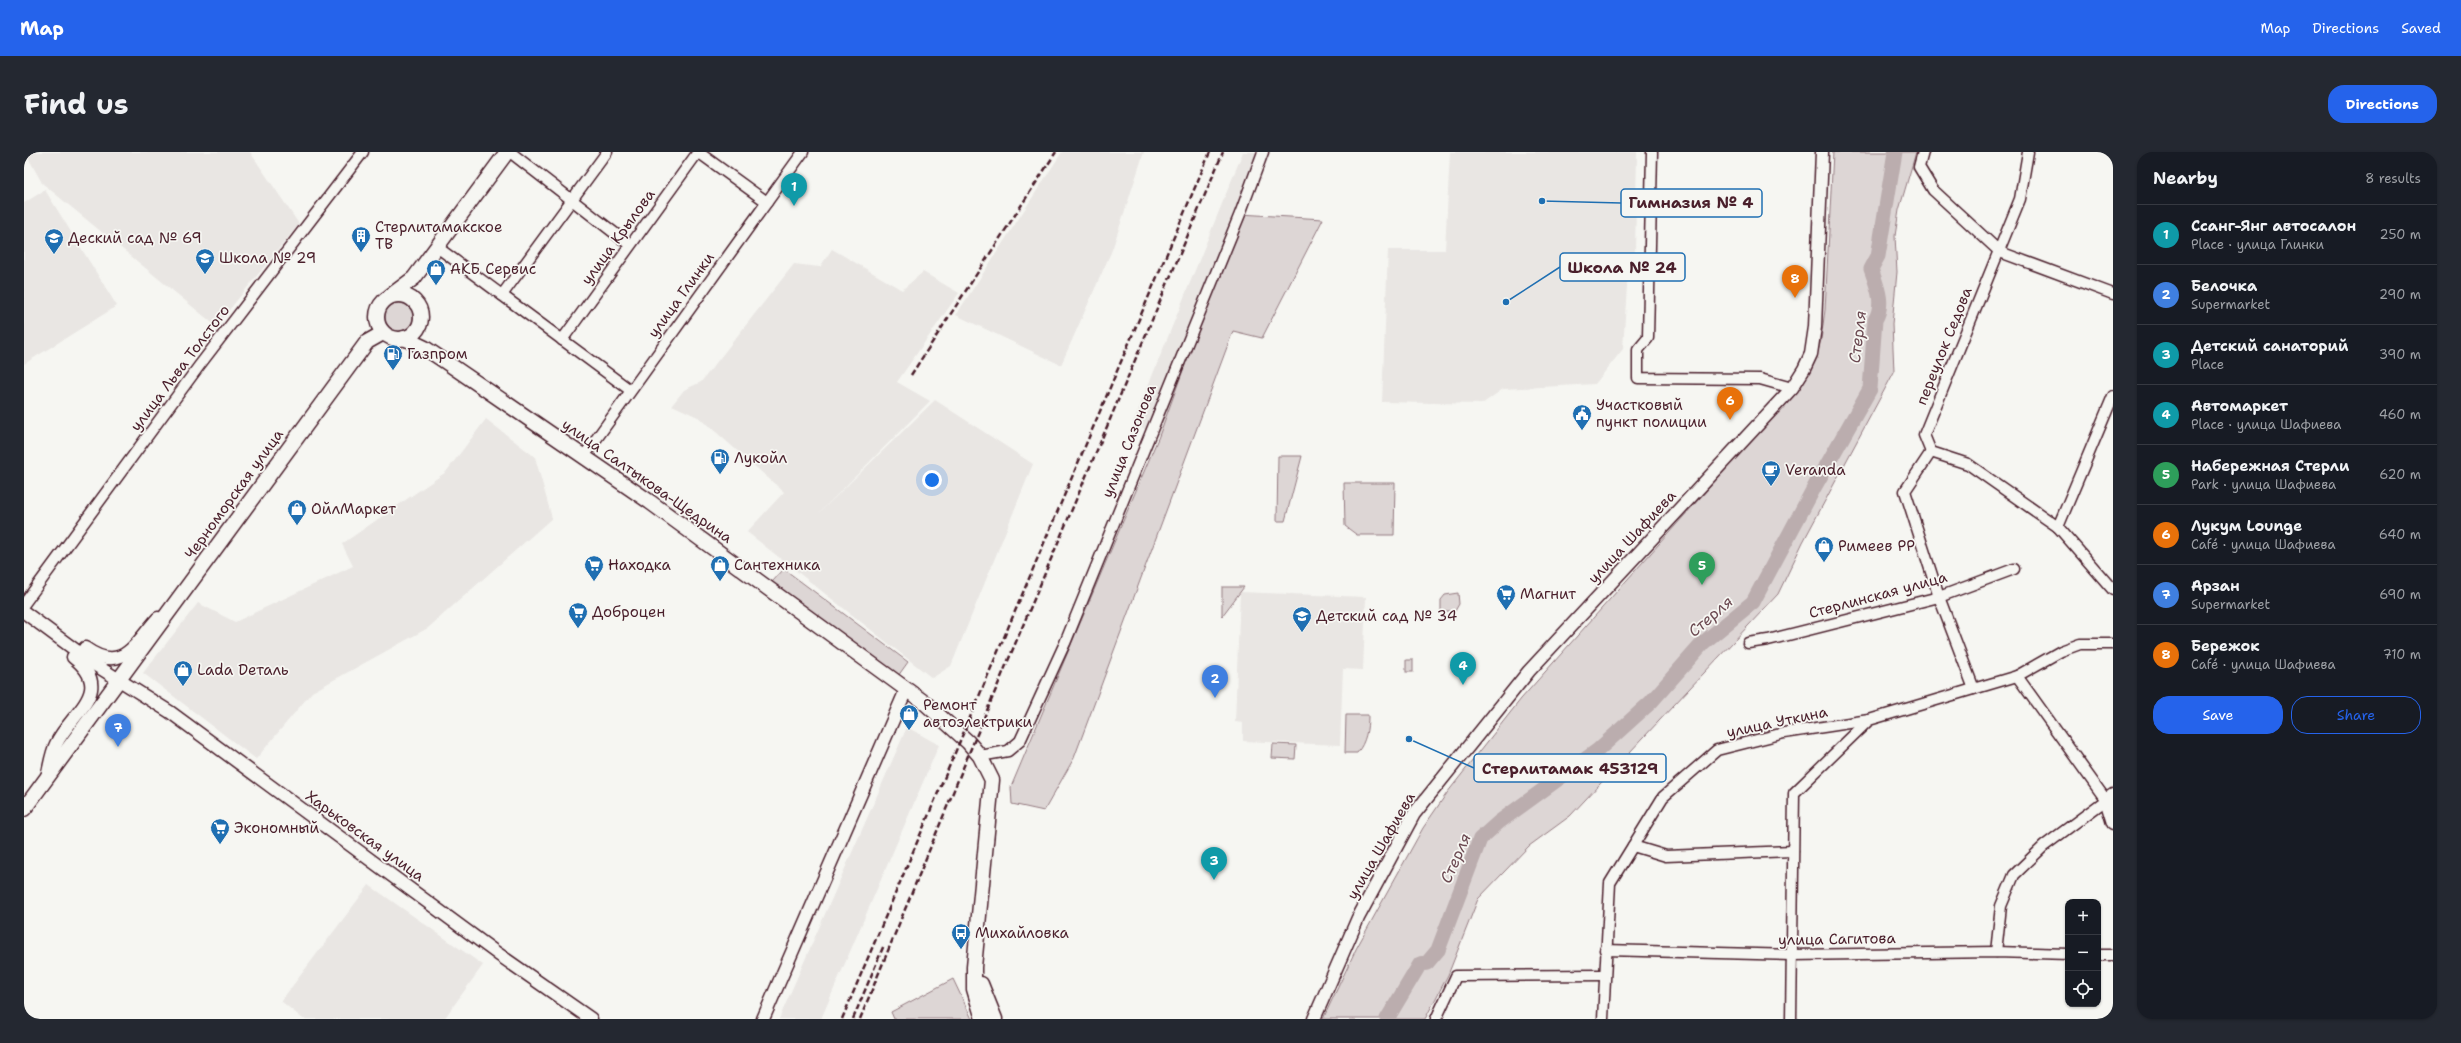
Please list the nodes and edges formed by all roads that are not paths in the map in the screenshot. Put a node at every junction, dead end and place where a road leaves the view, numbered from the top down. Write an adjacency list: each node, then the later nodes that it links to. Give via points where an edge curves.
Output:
1 (363, 152): 39 (street, улица Льва Толстого, via 199,366)
2 (507, 152): 15 (main road)
3 (510, 152): 12 (street)
4 (607, 152): 12 (street)
5 (698, 152): 13 (street, улица Крылова); 14 (street, улица Крылова)
6 (803, 152): 13 (street, улица Глинки)
7 (1263, 152): 48 (street, улица Сазонова, via 1065,643 1020,741 1008,751)
8 (1652, 152): 29 (street, via 1648,338 1638,350 1638,378 1760,379)
9 (1822, 152): 29 (street, улица Шафиева, via 1815,327 1810,354)
10 (1923, 152): 16 (street, via 1919,167 1933,190)
11 (2028, 152): 16 (street, переулок Седова, via 2020,199)
12 (572, 199): 14 (street); 19 (street)
13 (767, 202): 30 (street, улица Глинки)
14 (630, 245): 26 (street, улица Крылова)
15 (437, 247): 17 (main road); 19 (street)
16 (2000, 252): 18 (street); 32 (street, переулок Седова, via 1924,435)
17 (414, 278): 20 (main road); 21 (main road)
18 (2113, 294)
19 (502, 295): 26 (street)
20 (390, 296): 21 (main road, via 404,295); 22 (main road, via 379,305)
21 (416, 302): 23 (main road, via 421,314)
22 (377, 312): 24 (main road, via 376,320); 27 (main road)
23 (419, 327): 25 (main road); 28 (main road)
24 (383, 333): 25 (main road, via 396,339); 27 (main road, Черноморская улица)
25 (404, 338): 28 (main road, улица Салтыкова-Щедрина)
26 (562, 340): 30 (street)
27 (367, 342): 38 (main road, Черноморская улица)
28 (425, 348): 33 (main road, улица Салтыкова-Щедрина)
29 (1792, 388): 67 (street, улица Шафиева, via 1534,666 1414,814 1358,918)
30 (630, 390): 33 (street, улица Глинки)
31 (2113, 396): 34 (street)
32 (1931, 452): 34 (street, via 1968,464); 37 (street, via 1905,491)
33 (584, 456): 46 (main road, улица Салтыкова-Щедрина)
34 (2058, 527): 36 (street)
35 (2014, 569): 37 (street, Стерлинская улица)
36 (2113, 590)
37 (1939, 597): 41 (street, Стерлинская улица, via 1768,640); 45 (street)
38 (175, 602): 40 (street, via 148,628 129,652 112,659 94,655 50,623); 44 (main road, Черноморская улица)
39 (24, 604)
40 (28, 615): 44 (street, Харьковская улица); 49 (street, via 43,632 86,669 92,687 89,698 56,743)
41 (1748, 642)
42 (2113, 644): 43 (street, улица Уткина, via 2080,644 2061,651)
43 (2017, 676): 45 (street, улица Уткина); 50 (street)
44 (119, 681): 49 (main road, Черноморская улица); 63 (street, Харьковская улица, via 170,712 498,954)
45 (1974, 689): 47 (street, улица Уткина)
46 (906, 690): 48 (main road, улица Салтыкова-Щедрина, via 936,713); 64 (street)
47 (1869, 720): 53 (street, улица Уткина, via 1784,733 1717,750 1663,797); 54 (street, via 1794,793)
48 (980, 756): 61 (main road, улица Салтыкова-Щедрина, via 992,780)
49 (47, 777): 51 (main road, Черноморская улица)
50 (2110, 797): 52 (street); 56 (street, via 2044,846 2014,875 2001,906)
51 (24, 809)
52 (2113, 823)
53 (1633, 846): 54 (street, via 1666,856); 55 (street, улица Уткина, via 1610,884)
54 (1793, 851): 58 (street)
55 (1605, 950): 58 (street, улица Сагитова); 62 (street, улица Уткина)
56 (1996, 952): 57 (street, улица Сагитова); 58 (street, улица Сагитова)
57 (2065, 954)
58 (1792, 955): 70 (street)
59 (2101, 955): 60 (street)
60 (2113, 955)
61 (974, 967): 65 (main road, via 974,989); 66 (main road)
62 (1604, 975): 68 (street, via 1456,976); 69 (street, улица Уткина)
63 (591, 1019)
64 (763, 1019)
65 (983, 1019)
66 (995, 1019)
67 (1314, 1019)
68 (1436, 1019)
69 (1603, 1019)
70 (1791, 1019)

